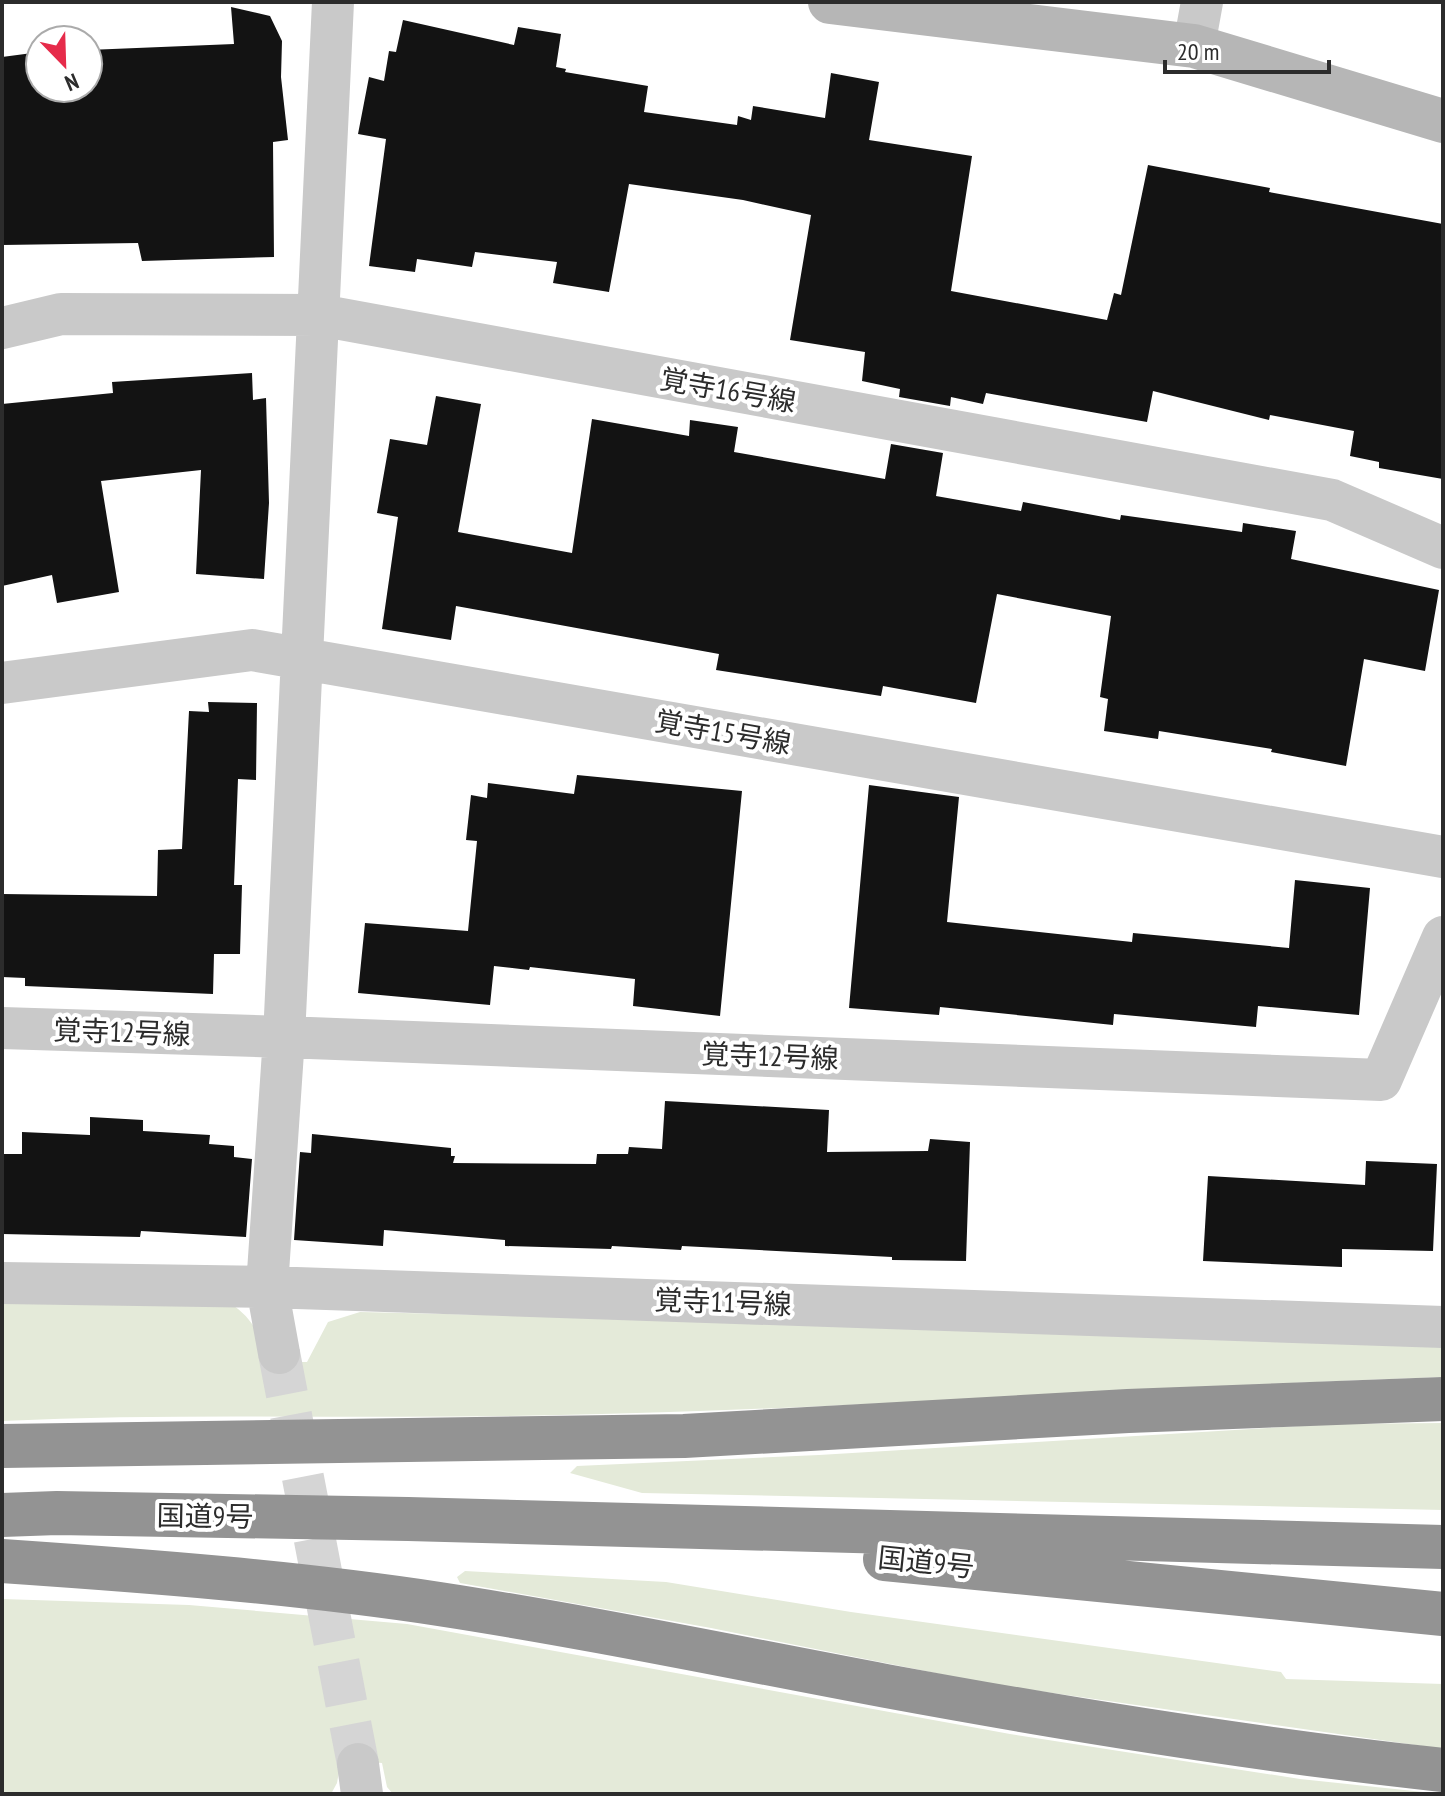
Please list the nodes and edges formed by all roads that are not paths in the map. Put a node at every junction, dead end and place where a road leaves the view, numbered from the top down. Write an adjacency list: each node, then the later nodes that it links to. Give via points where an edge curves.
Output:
1 (333, 2): 6 (street)
2 (830, 2): 4 (street)
3 (1202, 2): 4 (street)
4 (1194, 46): 5 (street)
5 (1443, 121)
6 (319, 315): 7 (street, 覚寺16号線, via 61,314); 8 (street, 覚寺16号線, via 1332,500); 9 (street)
7 (2, 328)
8 (1443, 548)
9 (302, 658): 10 (street, 覚寺15号線, via 252,650); 11 (street, 覚寺15号線); 14 (street)
10 (2, 683)
11 (1443, 857)
12 (1443, 937): 14 (street, 覚寺12号線, via 1381,1080)
13 (2, 1028): 14 (street, 覚寺12号線)
14 (284, 1037): 16 (street)
15 (2, 1283): 16 (street, 覚寺11号線)
16 (267, 1287): 17 (street, 覚寺11号線); 18 (street)
17 (1443, 1327)
18 (279, 1353)
19 (1443, 1399): 20 (highway, via 684,1436)
20 (2, 1446)
21 (2, 1515): 22 (highway, 国道9号)
22 (408, 1519): 23 (highway, 国道9号); 25 (highway, 国道9号, via 793,1550)
23 (1443, 1547)
24 (2, 1561): 26 (highway, via 181,1574 435,1604 1072,1719)
25 (1443, 1614)
26 (1443, 1770)

